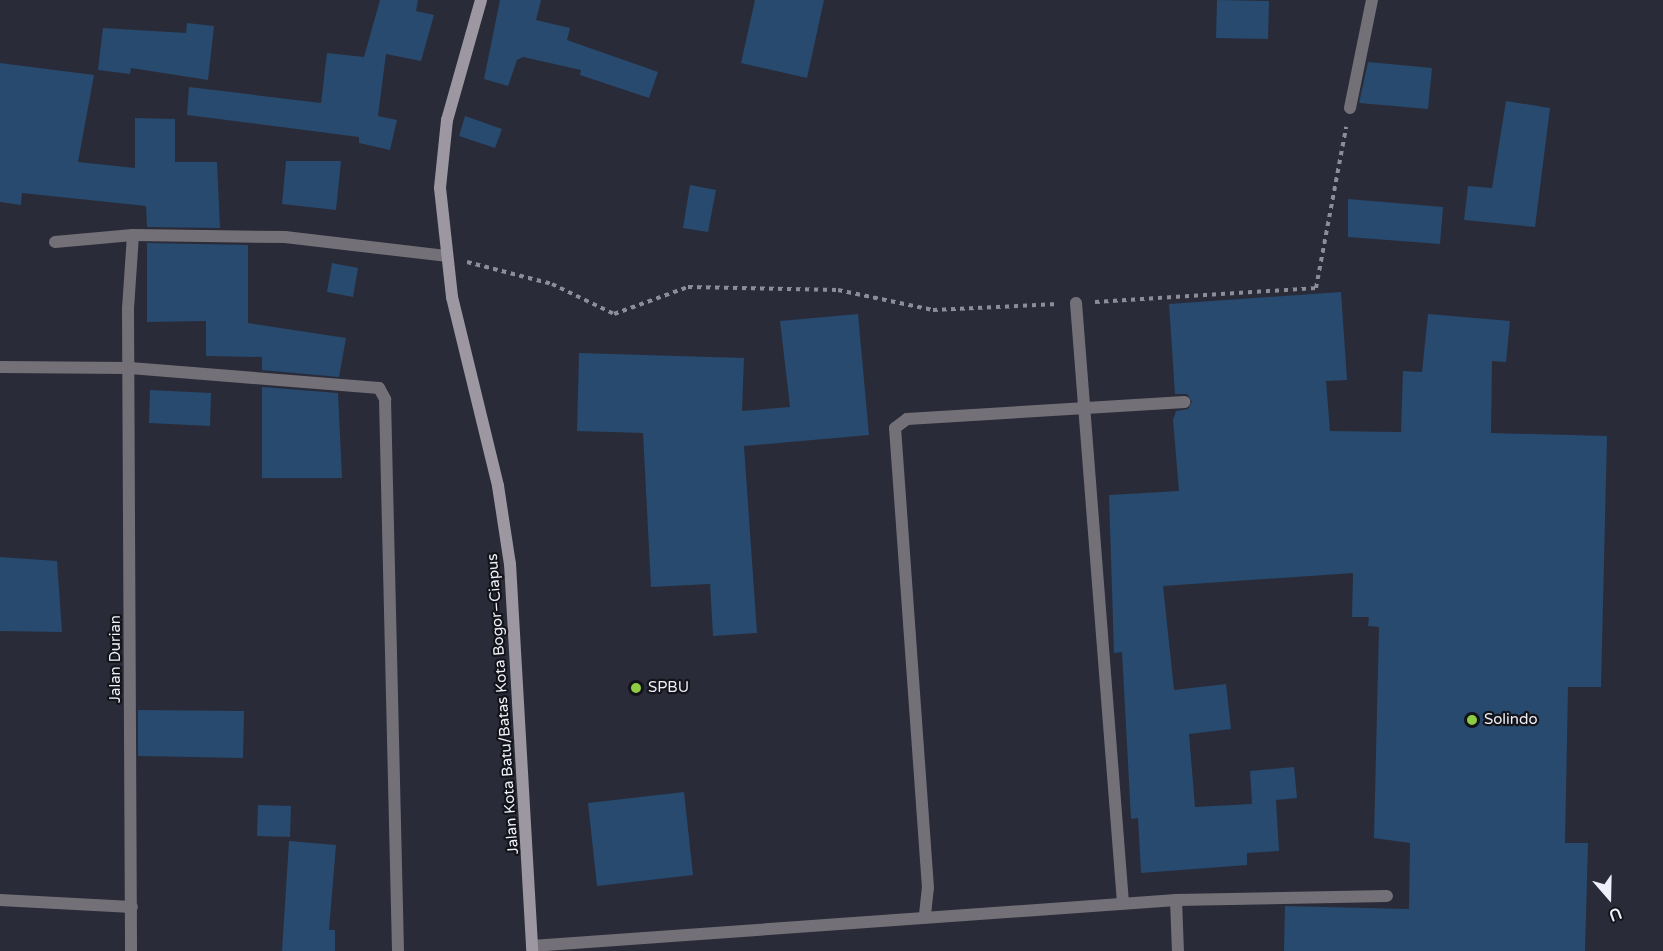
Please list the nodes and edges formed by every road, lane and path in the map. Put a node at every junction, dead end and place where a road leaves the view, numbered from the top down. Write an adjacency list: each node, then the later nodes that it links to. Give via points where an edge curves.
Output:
1 (481, 0): 6 (main road, Jalan Kota Batu/Batas Kota Bogor–Ciapus, via 447,120 440,188)
2 (1372, 0): 3 (street)
3 (1350, 108): 7 (path, via 1316,288)
4 (133, 235): 5 (street); 6 (street, via 285,237); 9 (street, Jalan Durian)
5 (55, 242)
6 (446, 256): 7 (path, via 552,284 614,314 688,287 838,290 933,310); 18 (main road, Jalan Kota Batu/Batas Kota Bogor–Ciapus, via 507,536 516,627)
7 (1076, 303): 11 (street)
8 (0, 367): 9 (street)
9 (130, 368): 16 (street, Jalan Durian); 20 (street, via 368,384 379,388 384,399)
10 (1184, 402): 11 (street)
11 (1085, 407): 15 (street); 17 (street, via 907,418 895,428 928,888)
12 (1387, 896): 14 (street)
13 (0, 900): 16 (street)
14 (1176, 900): 15 (street); 21 (street)
15 (1123, 903): 17 (street)
16 (132, 907): 19 (street, Jalan Durian)
17 (925, 915): 18 (street)
18 (532, 948)
19 (131, 951)
20 (398, 951)
21 (1178, 951)

